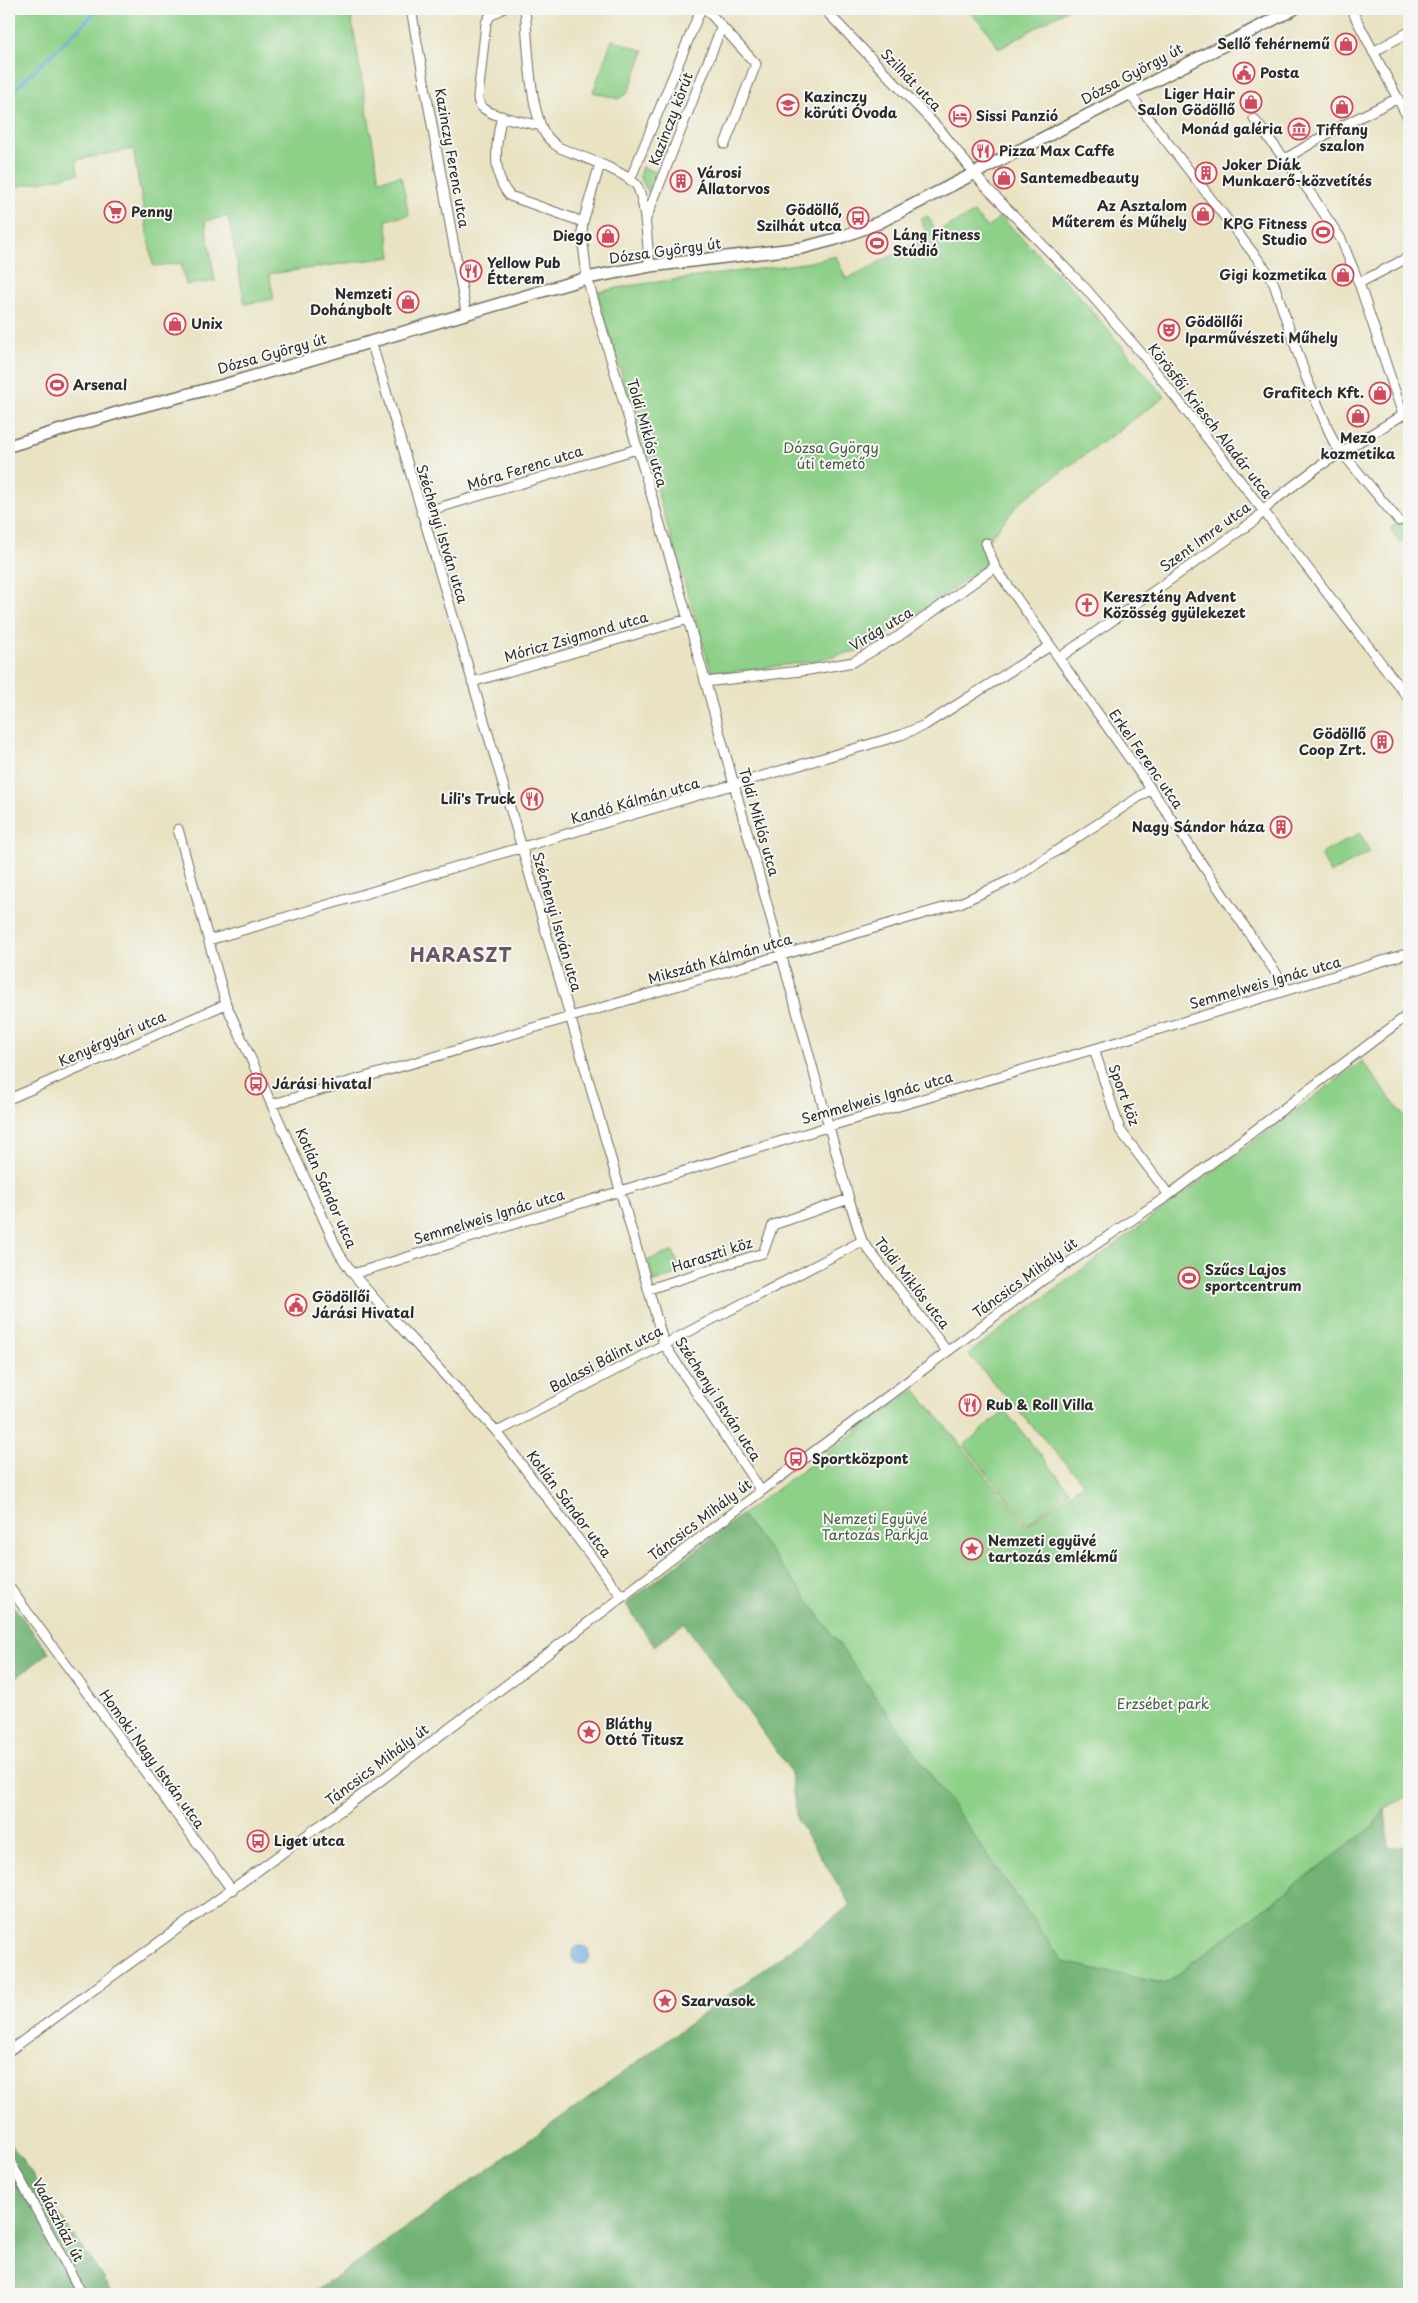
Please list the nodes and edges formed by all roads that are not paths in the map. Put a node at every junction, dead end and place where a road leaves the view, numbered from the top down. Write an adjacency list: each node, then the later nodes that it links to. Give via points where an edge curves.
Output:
1 (411, 9): 28 (street, Kazinczy Ferenc utca)
2 (502, 9): 13 (street, via 490,16 486,23 478,97 482,108)
3 (525, 9): 16 (street, via 532,80)
4 (706, 9): 8 (street, Kazinczy körút); 21 (street, Kazinczy körút)
5 (824, 9): 20 (street, Szilhát utca, via 942,132)
6 (1294, 9): 11 (main road, Dózsa György út)
7 (1351, 9): 10 (street)
8 (722, 26): 17 (street, Kazinczy körút, via 756,64); 22 (street, Kazinczy körút)
9 (1409, 32): 10 (street)
10 (1373, 52): 12 (street)
11 (1129, 94): 20 (main road, Dózsa György út); 33 (street, via 1267,271 1306,377 1334,443)
12 (1398, 98): 15 (street); 18 (street)
13 (502, 116): 16 (street); 23 (street, via 496,144 504,190 510,196)
14 (1254, 118): 18 (street)
15 (1409, 120)
16 (541, 126): 19 (street, via 560,148)
17 (725, 144)
18 (1285, 159): 27 (street, via 1342,240)
19 (600, 164): 21 (street); 23 (street)
20 (975, 172): 25 (main road, Dózsa György út, via 878,223 836,239 802,248); 34 (street, Körösfői Kriesch Aladár utca, via 1086,289 1142,354)
21 (630, 180): 22 (street, Kazinczy körút, via 636,186)
22 (645, 221): 25 (street, Kazinczy körút)
23 (583, 222): 26 (street)
24 (1409, 257): 27 (street)
25 (650, 266): 26 (main road, Dózsa György út)
26 (587, 278): 28 (main road, Dózsa György út); 32 (street, Toldi Miklós utca)
27 (1359, 283): 30 (street)
28 (466, 312): 29 (main road, Dózsa György út)
29 (371, 341): 31 (main road, Dózsa György út); 35 (street, Széchenyi István utca)
30 (1406, 413): 33 (street, Szent Imre utca)
31 (9, 446)
32 (637, 449): 35 (street, Móra Ferenc utca); 39 (street, Toldi Miklós utca)
33 (1341, 452): 34 (street, Szent Imre utca, via 1272,502); 36 (street)
34 (1264, 512): 41 (street, Szent Imre utca); 44 (street, Körösfői Kriesch Aladár utca)
35 (421, 513): 42 (street, Széchenyi István utca)
36 (1399, 521)
37 (986, 543): 38 (street, Erkel Ferenc utca)
38 (995, 568): 40 (street, Erkel Ferenc utca); 43 (street, Virág utca, via 899,636 853,662)
39 (688, 619): 42 (street, Móricz Zsigmond utca); 43 (street, Toldi Miklós utca)
40 (1050, 646): 41 (street, Erkel Ferenc utca); 45 (street, Kandó Kálmán utca, via 912,731)
41 (1059, 658): 46 (street, Erkel Ferenc utca)
42 (472, 682): 48 (street, Széchenyi István utca)
43 (705, 682): 45 (street, Toldi Miklós utca)
44 (1409, 699)
45 (733, 786): 48 (street, Kandó Kálmán utca); 51 (street, Toldi Miklós utca)
46 (1151, 789): 51 (street, Mikszáth Kálmán utca, via 1015,878 990,890 960,903); 52 (street, Erkel Ferenc utca)
47 (178, 829): 49 (street, Kotlán Sándor utca)
48 (522, 848): 49 (street, Kandó Kálmán utca); 55 (street, Széchenyi István utca)
49 (209, 940): 53 (street, Kotlán Sándor utca)
50 (1409, 953): 52 (street, Semmelweis Ignác utca)
51 (783, 955): 55 (street, Mikszáth Kálmán utca); 59 (street, Toldi Miklós utca)
52 (1287, 989): 56 (street, Semmelweis Ignác utca)
53 (226, 1004): 57 (street, Kenyérgyári utca); 58 (street, Kotlán Sándor utca)
54 (1409, 1014): 61 (street, Táncsics Mihály út)
55 (570, 1016): 58 (street, Mikszáth Kálmán utca); 60 (street, Széchenyi István utca)
56 (1094, 1049): 59 (street, Semmelweis Ignác utca); 61 (street, Sport köz, via 1120,1130)
57 (9, 1100)
58 (273, 1104): 64 (street, Kotlán Sándor utca, via 340,1253)
59 (830, 1126): 60 (street, Semmelweis Ignác utca); 62 (street, Toldi Miklós utca)
60 (621, 1191): 64 (street, Semmelweis Ignác utca); 65 (street, Széchenyi István utca)
61 (1169, 1195): 67 (street, Táncsics Mihály út, via 1043,1280)
62 (849, 1199): 63 (street, Toldi Miklós utca); 65 (street, Haraszti köz, via 773,1225 763,1253)
63 (862, 1241): 66 (street, Balassi Bálint utca); 67 (street, Toldi Miklós utca)
64 (353, 1274): 68 (street, Kotlán Sándor utca)
65 (649, 1289): 66 (street, Széchenyi István utca)
66 (664, 1344): 68 (street, Balassi Bálint utca); 69 (street, Széchenyi István utca)
67 (947, 1351): 69 (street, Táncsics Mihály út)
68 (497, 1432): 71 (street, Kotlán Sándor utca)
69 (761, 1491): 71 (street, Táncsics Mihály út)
70 (9, 1586): 72 (street, Homoki Nagy István utca)
71 (622, 1597): 72 (street, Táncsics Mihály út)
72 (232, 1890): 73 (street, Táncsics Mihály út)
73 (9, 2051)
74 (9, 2159): 75 (street, Vadászházi út)
75 (82, 2294)

